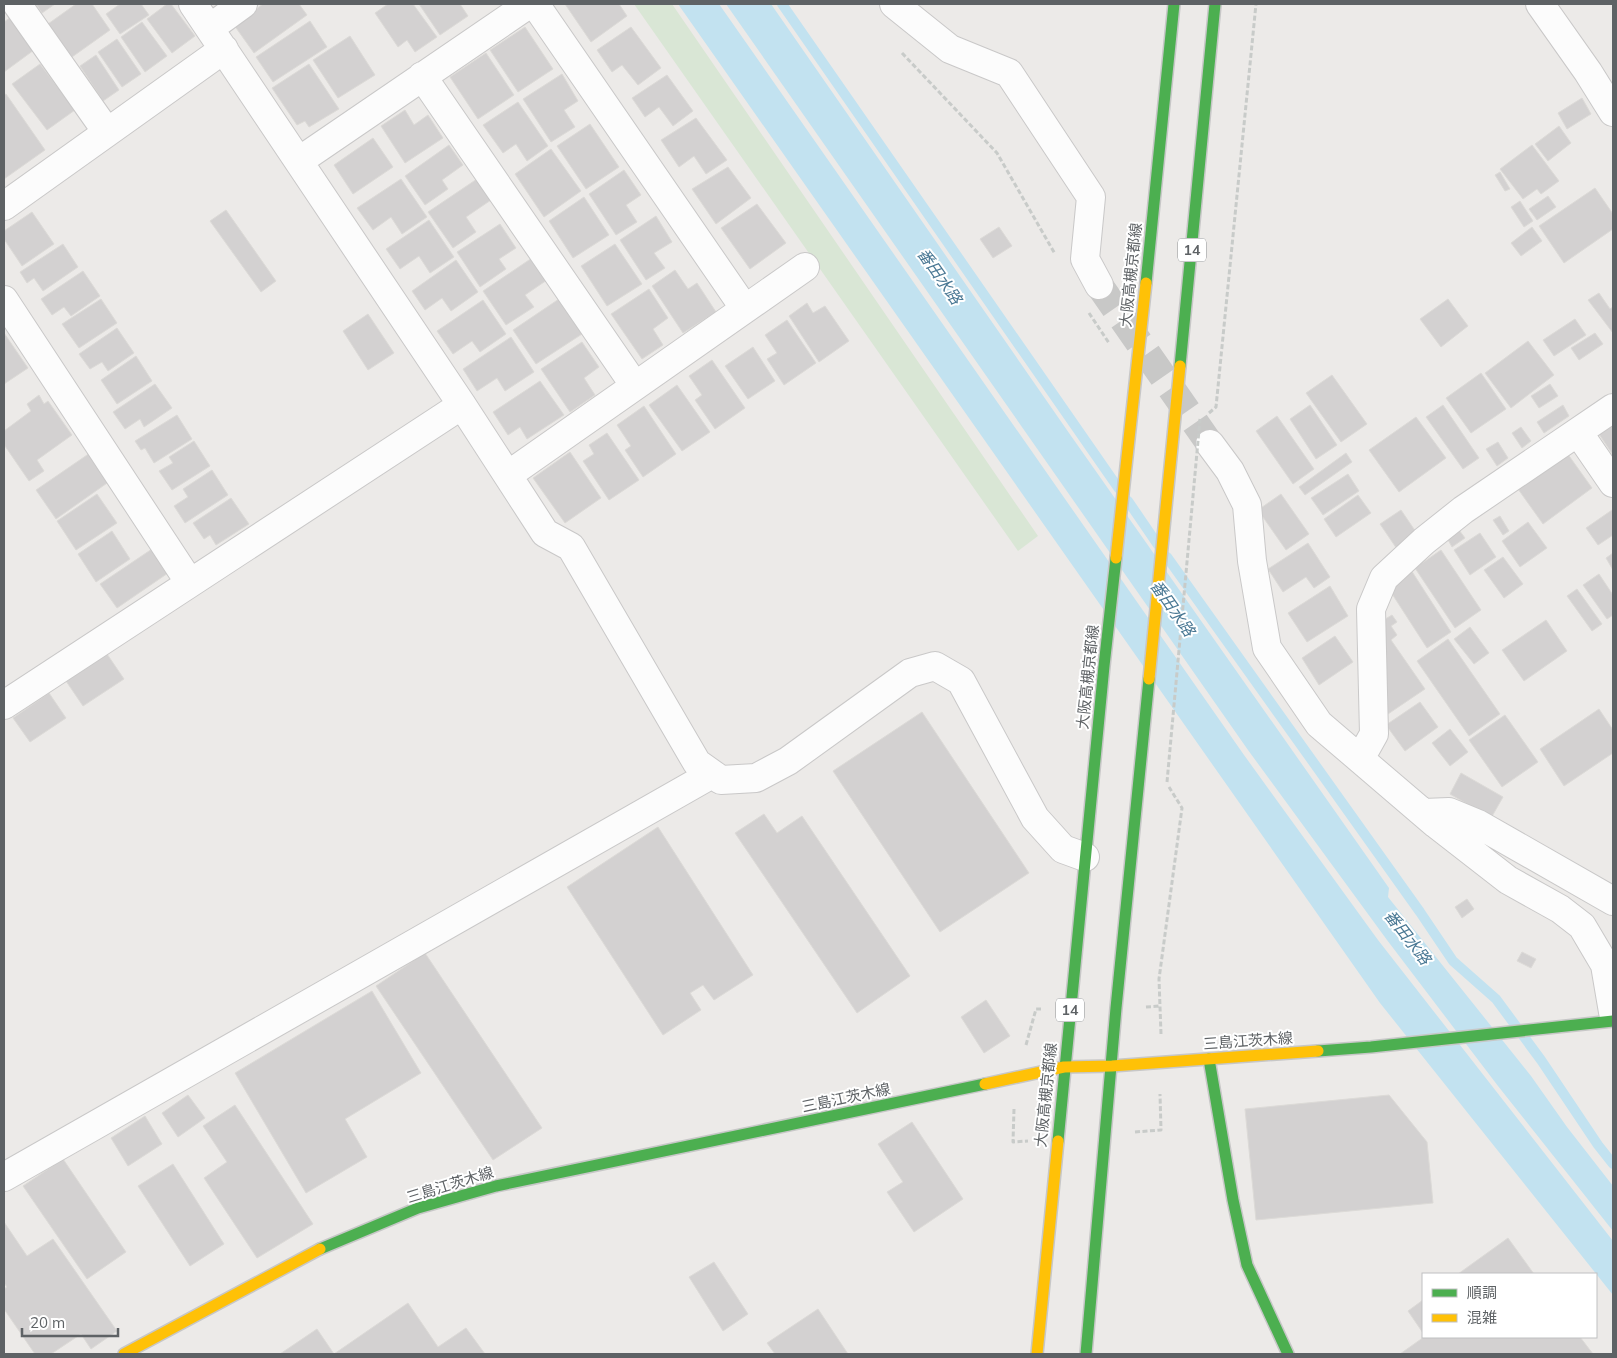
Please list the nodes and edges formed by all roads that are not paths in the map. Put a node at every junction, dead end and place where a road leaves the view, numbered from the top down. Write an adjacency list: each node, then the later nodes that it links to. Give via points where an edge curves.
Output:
1 (17, 4): 13 (street)
2 (193, 4): 10 (street)
3 (243, 4): 10 (street)
4 (529, 4): 11 (street)
5 (535, 4): 19 (street)
6 (894, 4): 17 (street, via 950,49 1009,72 1091,197 1085,259)
7 (1174, 4): 32 (main road, 大阪高槻京都線 / 14)
8 (1215, 4): 37 (main road, 14)
9 (1540, 4): 12 (street)
10 (217, 38): 13 (street); 14 (street)
11 (422, 76): 14 (street); 20 (street)
12 (1613, 112)
13 (107, 132): 15 (street)
14 (299, 161): 21 (street)
15 (4, 204)
16 (805, 267): 19 (street)
17 (1099, 285)
18 (4, 300): 27 (street)
19 (745, 309): 20 (street)
20 (635, 386): 25 (street)
21 (462, 405): 25 (street); 27 (street)
22 (1613, 408): 23 (street)
23 (1578, 432): 26 (street); 29 (street, via 1463,510 1384,578 1371,609 1374,734)
24 (1210, 444): 29 (street, via 1230,471 1247,505 1252,561 1267,648 1319,724)
25 (508, 475): 30 (street, via 544,533 571,547 697,763)
26 (1613, 483)
27 (190, 583): 28 (street)
28 (4, 705)
29 (1360, 759): 31 (street)
30 (712, 774): 32 (street, via 721,780 756,778 788,761 910,673 935,666 961,681 1035,818 1062,849); 39 (street)
31 (1424, 814): 33 (street, via 1449,812 1478,824); 34 (street, via 1508,880 1560,909 1582,926 1604,965)
32 (1084, 857): 38 (main road, 大阪高槻京都線 / 14)
33 (1613, 901)
34 (1613, 1012)
35 (1613, 1021): 36 (main road, 三島江茨木線, via 1371,1047)
36 (1209, 1059): 37 (main road, 三島江茨木線); 43 (main road, via 1233,1200 1248,1265)
37 (1112, 1066): 38 (main road, 三島江茨木線); 42 (main road, 14)
38 (1064, 1067): 40 (main road, 三島江茨木線, via 496,1186 418,1208 325,1246); 41 (main road, 大阪高槻京都線 / 14)
39 (4, 1177)
40 (124, 1354)
41 (1037, 1354)
42 (1086, 1354)
43 (1288, 1354)

